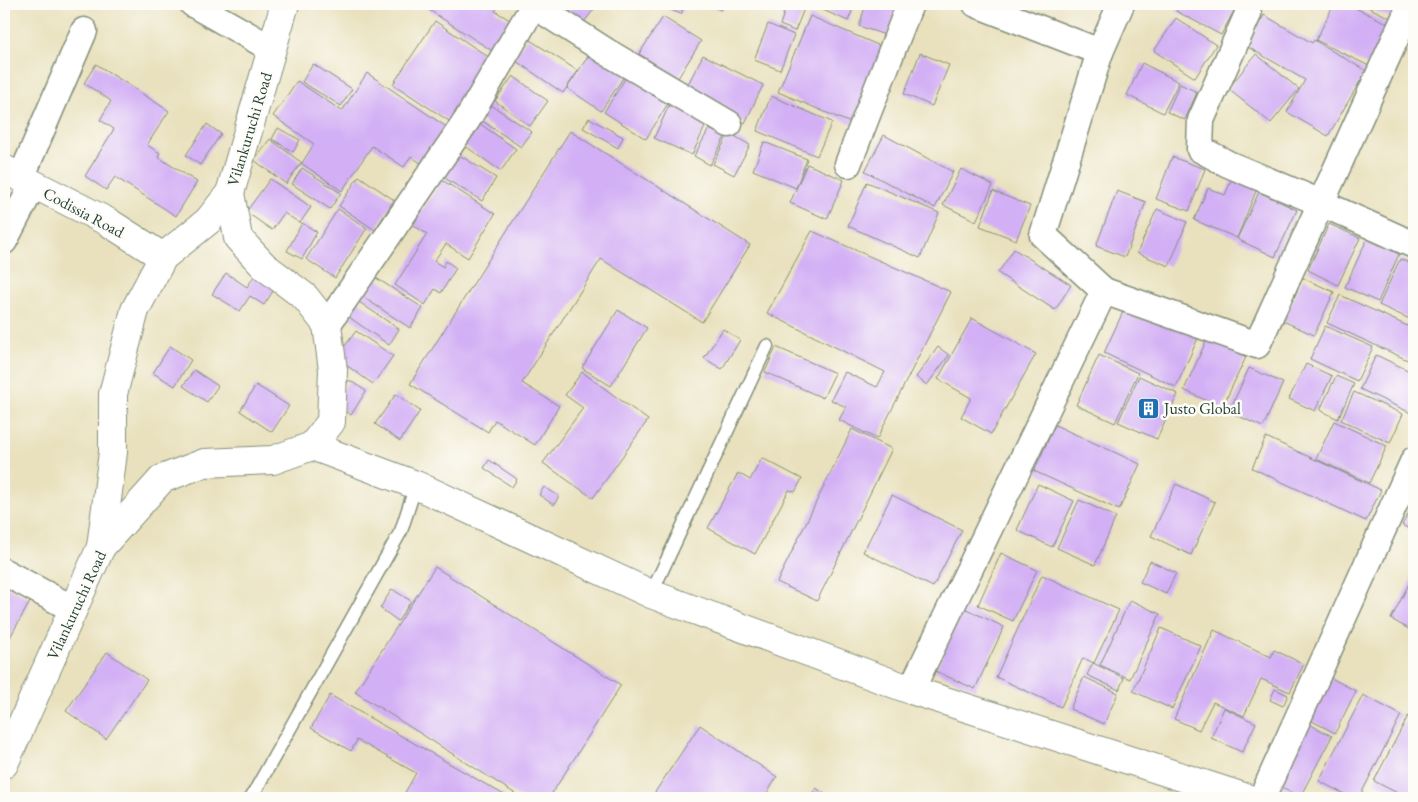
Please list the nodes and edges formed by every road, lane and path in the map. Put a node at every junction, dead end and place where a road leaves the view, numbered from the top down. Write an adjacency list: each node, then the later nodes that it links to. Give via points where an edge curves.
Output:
1 (193, 4): 10 (street)
2 (285, 4): 10 (main road, Vilankuruchi Road)
3 (532, 4): 12 (street); 21 (street, via 467,120)
4 (910, 4): 13 (street)
5 (976, 4): 11 (street)
6 (1121, 4): 11 (street)
7 (1411, 4): 16 (street)
8 (1248, 14): 16 (street, via 1201,120 1200,149)
9 (84, 31): 14 (street)
10 (272, 50): 15 (main road, Vilankuruchi Road)
11 (1100, 52): 20 (street, via 1043,236)
12 (729, 124)
13 (848, 164)
14 (19, 177): 17 (street); 19 (main road, Codissia Road, via 108,222)
15 (230, 193): 19 (main road, via 208,221); 21 (main road, Vilankuruchi Road, via 238,238 264,266 305,298)
16 (1321, 203): 18 (street); 20 (street, via 1258,345)
17 (4, 241)
18 (1414, 245)
19 (163, 257): 26 (main road, via 135,310 112,394 113,452)
20 (1104, 291): 30 (street)
21 (327, 325): 23 (main road, via 333,370 331,422)
22 (767, 346): 28 (lane)
23 (312, 446): 25 (main road); 26 (main road, Vilankuruchi Road, via 273,460 204,463 162,479)
24 (1414, 460): 34 (street)
25 (416, 486): 28 (main road); 32 (lane, via 401,531)
26 (101, 547): 29 (main road, Vilankuruchi Road)
27 (4, 572): 29 (street)
28 (651, 594): 30 (main road)
29 (73, 609): 31 (main road, Vilankuruchi Road)
30 (911, 690): 33 (main road)
31 (4, 764)
32 (251, 798)
33 (1247, 798)
34 (1262, 798)

